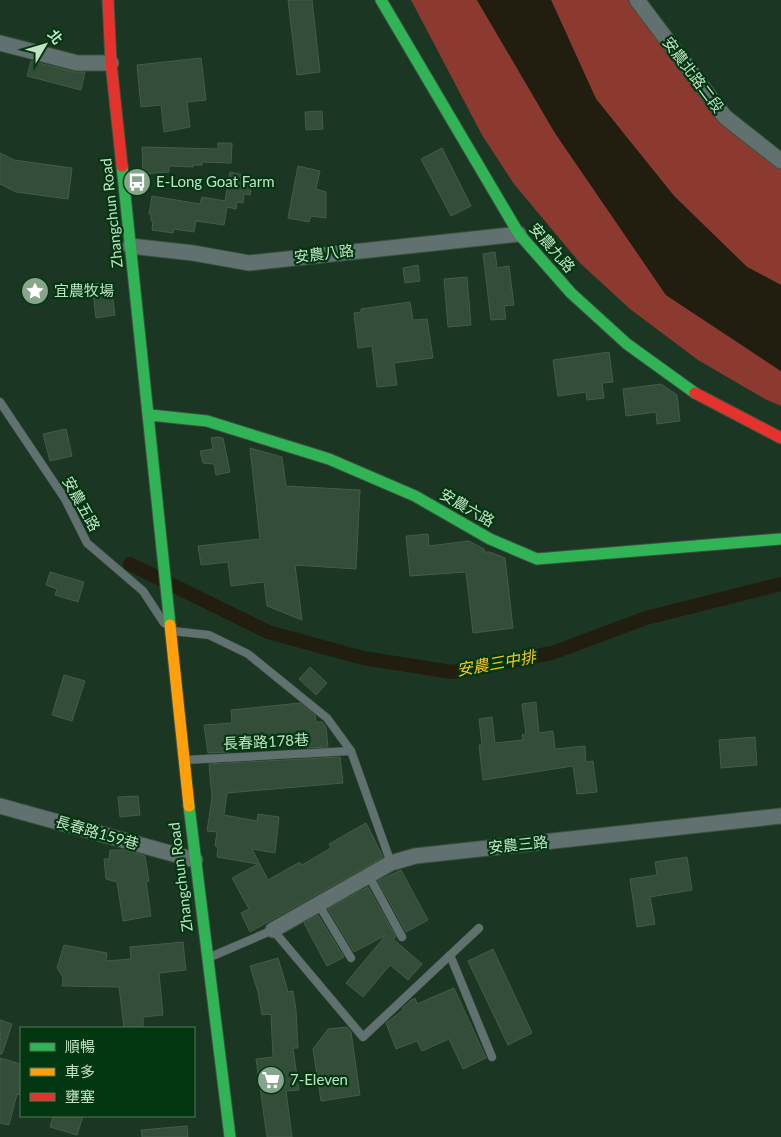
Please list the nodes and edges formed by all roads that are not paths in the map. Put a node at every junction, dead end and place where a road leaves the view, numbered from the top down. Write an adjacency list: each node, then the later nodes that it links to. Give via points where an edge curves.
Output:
1 (108, 0): 5 (street, Zhangchun Road)
2 (381, 0): 7 (street, 安農九路)
3 (637, 0): 6 (street, 安農北路二段, via 725,117)
4 (0, 43): 5 (street, via 77,63)
5 (111, 63): 8 (street, Zhangchun Road)
6 (781, 161)
7 (518, 234): 8 (street, 安農八路, via 249,263); 11 (street, 安農九路, via 572,293 627,344 690,390)
8 (130, 246): 10 (street, Zhangchun Road)
9 (0, 402): 13 (lane, 安農五路, via 66,500 87,543 143,591)
10 (150, 415): 12 (street, 安農六路, via 207,421 329,459 415,496 490,539 538,559); 13 (street, Zhangchun Road)
11 (781, 438)
12 (781, 539)
13 (170, 631): 14 (lane, via 208,635 248,654 327,718); 15 (street, Zhangchun Road)
14 (351, 751): 15 (lane, 長春路178巷); 19 (lane)
15 (183, 760): 18 (street, Zhangchun Road)
16 (0, 806): 18 (street, 長春路159巷)
17 (781, 816): 19 (street, 安農三路, via 415,856)
18 (195, 860): 27 (street, Zhangchun Road)
19 (391, 863): 20 (street, 安農三路)
20 (369, 876): 21 (street, 安農三路); 24 (lane)
21 (319, 905): 23 (street, 安農三路); 26 (lane)
22 (479, 928): 25 (lane)
23 (272, 930): 25 (lane, via 363,1037); 27 (lane)
24 (402, 937)
25 (450, 955): 28 (lane)
26 (351, 958)
27 (206, 959): 29 (street, Zhangchun Road)
28 (492, 1057)
29 (230, 1137)

